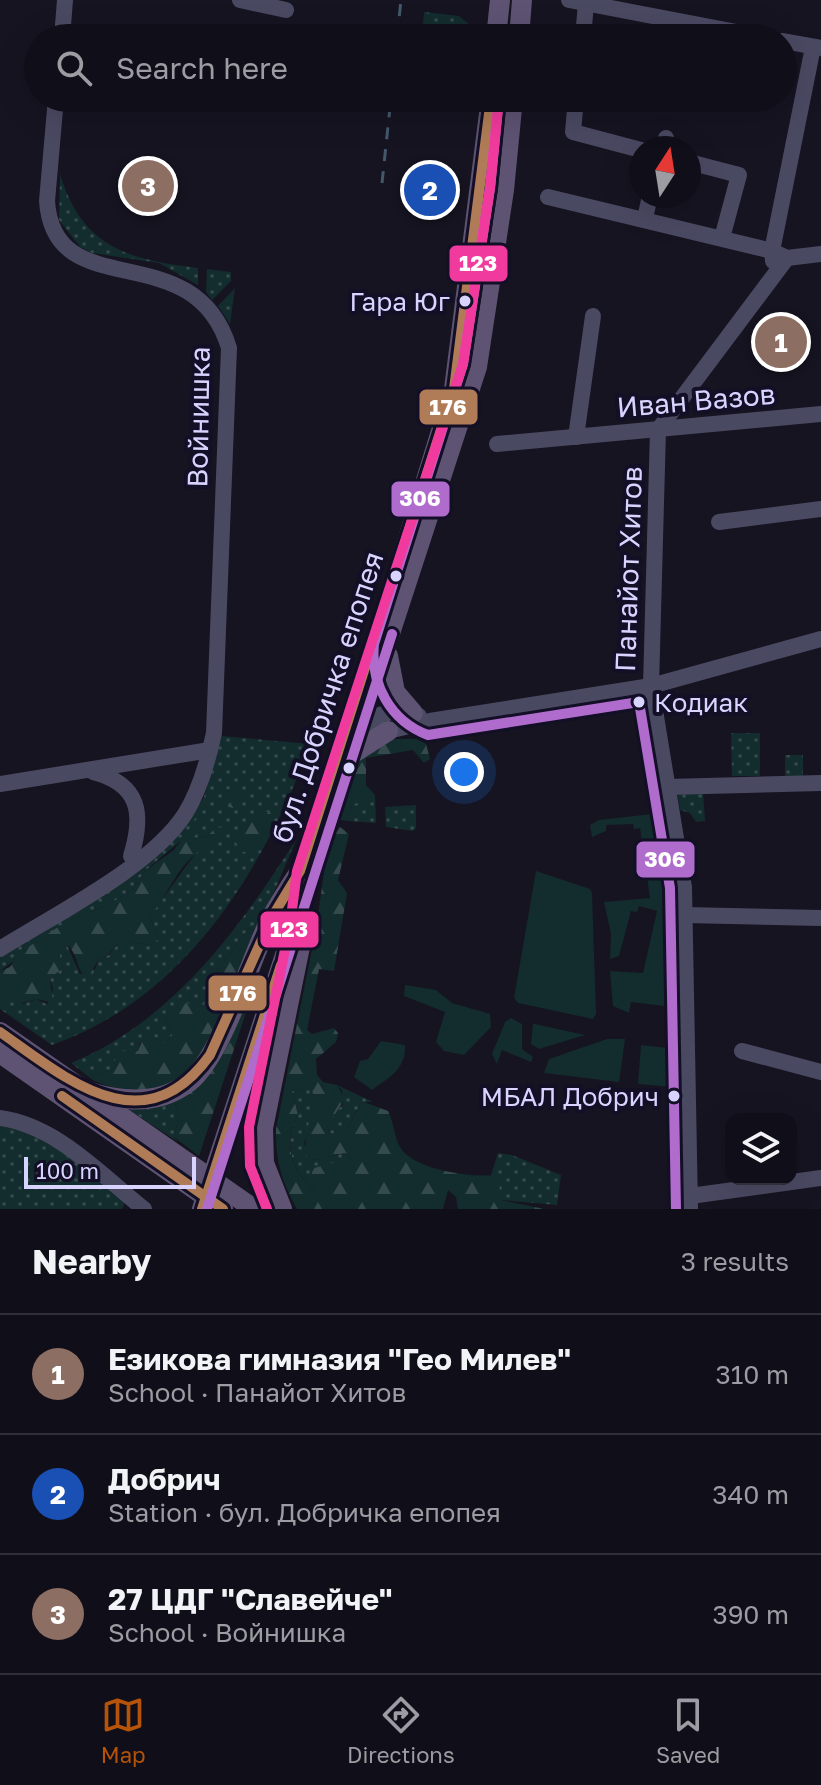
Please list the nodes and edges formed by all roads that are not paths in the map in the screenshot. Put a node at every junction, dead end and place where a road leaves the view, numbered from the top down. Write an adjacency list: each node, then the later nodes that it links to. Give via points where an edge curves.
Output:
1 (65, 0): 8 (street)
2 (240, 0): 7 (street)
3 (500, 0): 9 (main road)
4 (522, 0): 10 (main road)
5 (569, 0): 6 (street)
6 (586, 3): 11 (street); 12 (street)
7 (286, 10)
8 (63, 24)
9 (497, 24)
10 (520, 24)
11 (584, 24)
12 (695, 24)
13 (797, 44): 14 (street)
14 (817, 48): 25 (street)
15 (55, 112): 40 (street, Войнишка, via 47,201 61,238 83,261 160,277 190,291 210,308 229,348)
16 (489, 112): 38 (main road, бул. Добричка епопея, via 454,389)
17 (512, 112): 35 (main road, бул. Добричка епопея, via 477,367)
18 (575, 112): 19 (street, via 573,132)
19 (629, 147)
20 (701, 165): 24 (street, via 739,175)
21 (548, 197): 23 (street)
22 (647, 208): 23 (street)
23 (645, 218): 24 (street)
24 (722, 238): 25 (street)
25 (779, 254): 26 (street); 29 (street, Панайот Хитов, via 771,279)
26 (821, 254)
27 (593, 316): 30 (street, Иван Вазов)
28 (821, 414): 29 (street, Иван Вазов)
29 (658, 430): 30 (street, Иван Вазов); 36 (street, Панайот Хитов)
30 (576, 437): 31 (street, Иван Вазов)
31 (497, 444)
32 (821, 509): 33 (street)
33 (719, 522)
34 (821, 639): 36 (street)
35 (387, 648): 37 (main road, via 395,692); 38 (main road, бул. Добричка епопея)
36 (651, 686): 37 (street); 45 (street, Панайот Хитов)
37 (421, 717): 38 (street); 39 (street)
38 (355, 718): 39 (street); 41 (main road, бул. Добричка епопея); 48 (main road, бул. Добричка епопея)
39 (388, 731): 41 (main road)
40 (210, 750): 42 (street); 46 (street, Войнишка)
41 (352, 754): 48 (main road, бул. Добричка епопея)
42 (88, 770): 44 (street); 47 (street, via 116,780 135,801 138,830)
43 (821, 783): 45 (street)
44 (0, 784)
45 (667, 787): 49 (street, Панайот Хитов)
46 (195, 793): 47 (street, via 164,830); 52 (street, via 185,814 157,846)
47 (131, 856): 51 (street)
48 (305, 872): 57 (main road, via 272,917 202,1069 159,1097 117,1100); 59 (main road, бул. Добричка епопея); 67 (main road, via 304,927 263,1128 264,1163)
49 (685, 915): 50 (street); 61 (street, Панайот Хитов)
50 (821, 918)
51 (0, 938)
52 (0, 949)
53 (0, 1032): 57 (main road)
54 (742, 1051): 56 (street)
55 (0, 1053): 65 (main road)
56 (821, 1072)
57 (90, 1092): 66 (main road)
58 (0, 1118): 62 (street, via 33,1125 55,1137)
59 (213, 1158): 63 (main road, бул. Добричка епопея); 64 (main road, бул. Добричка епопея)
60 (821, 1178): 61 (street)
61 (690, 1202)
62 (144, 1209)
63 (192, 1209)
64 (202, 1209)
65 (223, 1209)
66 (254, 1209)
67 (282, 1209)

